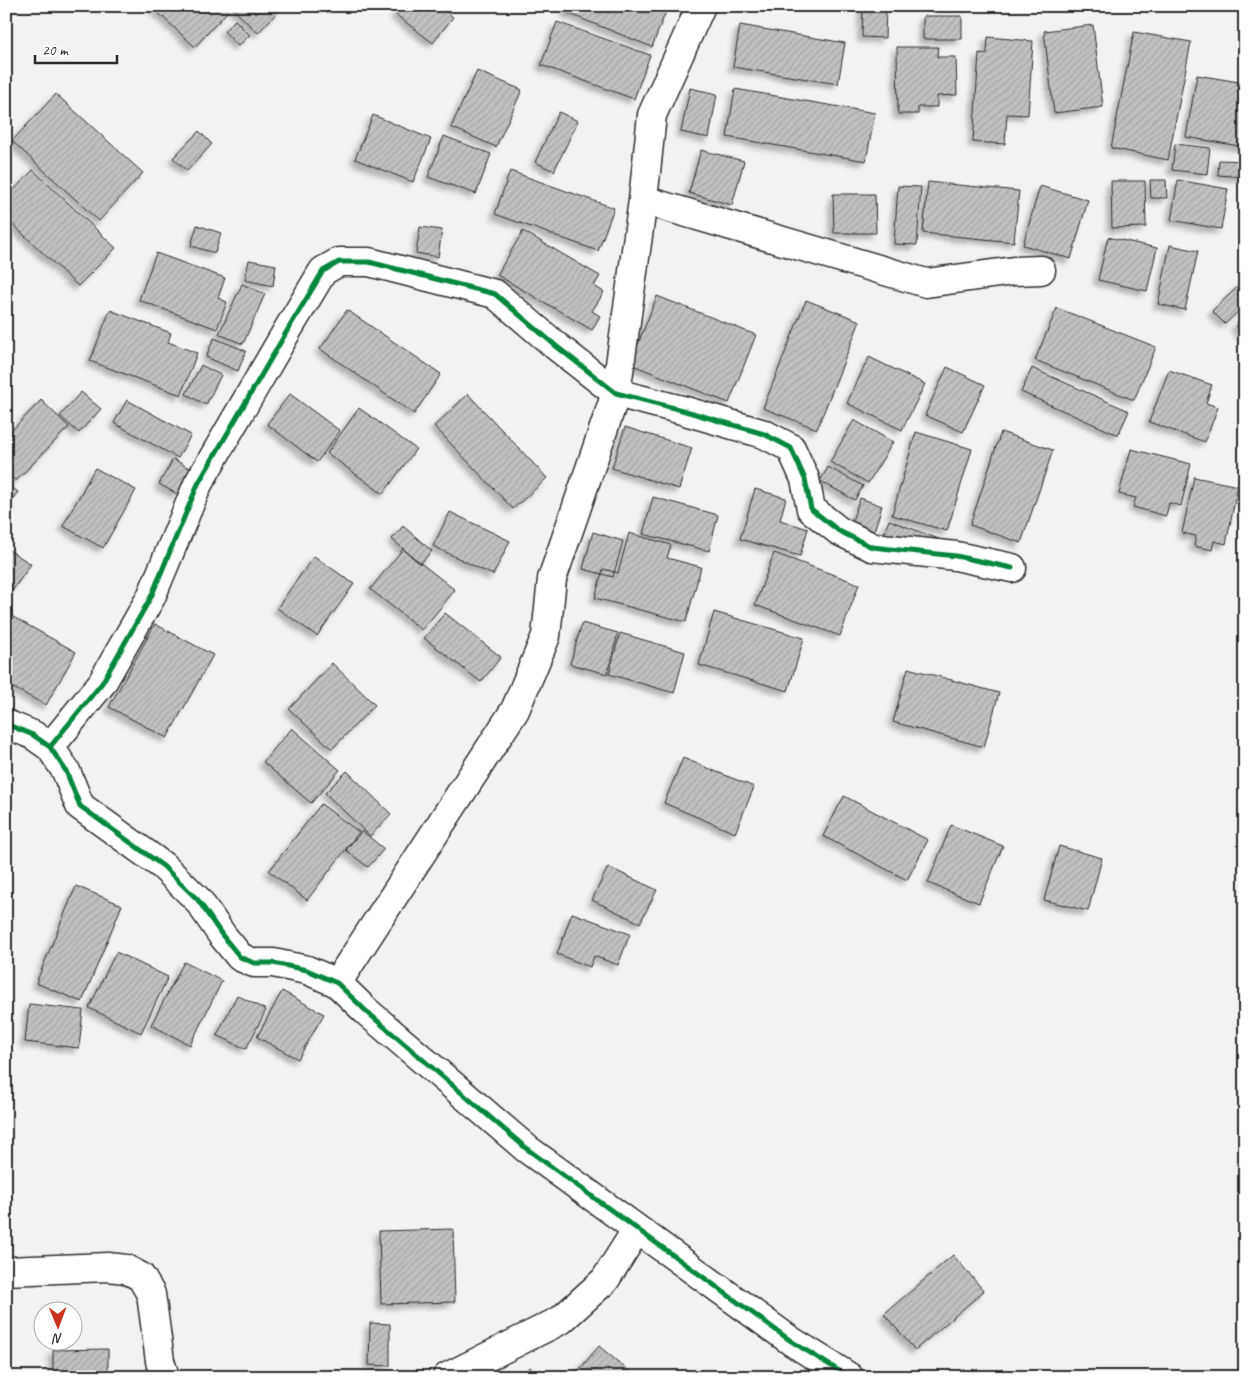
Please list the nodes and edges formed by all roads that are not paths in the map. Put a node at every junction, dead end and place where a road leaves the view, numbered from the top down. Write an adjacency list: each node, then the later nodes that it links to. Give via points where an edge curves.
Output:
1 (701, 6): 2 (street, via 652,115)
2 (643, 200): 3 (street, via 926,283); 4 (street)
3 (1041, 270)
4 (616, 393): 5 (street, via 764,434 791,448 805,479 811,509 839,531 872,547 956,556); 7 (street, via 495,294 369,262 339,262 323,271 198,484 151,597 102,683); 8 (street, via 552,579 546,636 515,710)
5 (1012, 568)
6 (6, 724): 7 (street, via 33,735)
7 (50, 747): 8 (street, via 66,771 80,806 162,866 198,900 240,957 254,963 307,970)
8 (336, 983): 9 (street, via 527,1149)
9 (637, 1229): 12 (street, via 606,1280 561,1320); 13 (street, via 791,1341)
10 (6, 1271): 11 (street, via 108,1268 126,1269 141,1277 150,1294)
11 (165, 1377)
12 (447, 1377)
13 (849, 1377)

